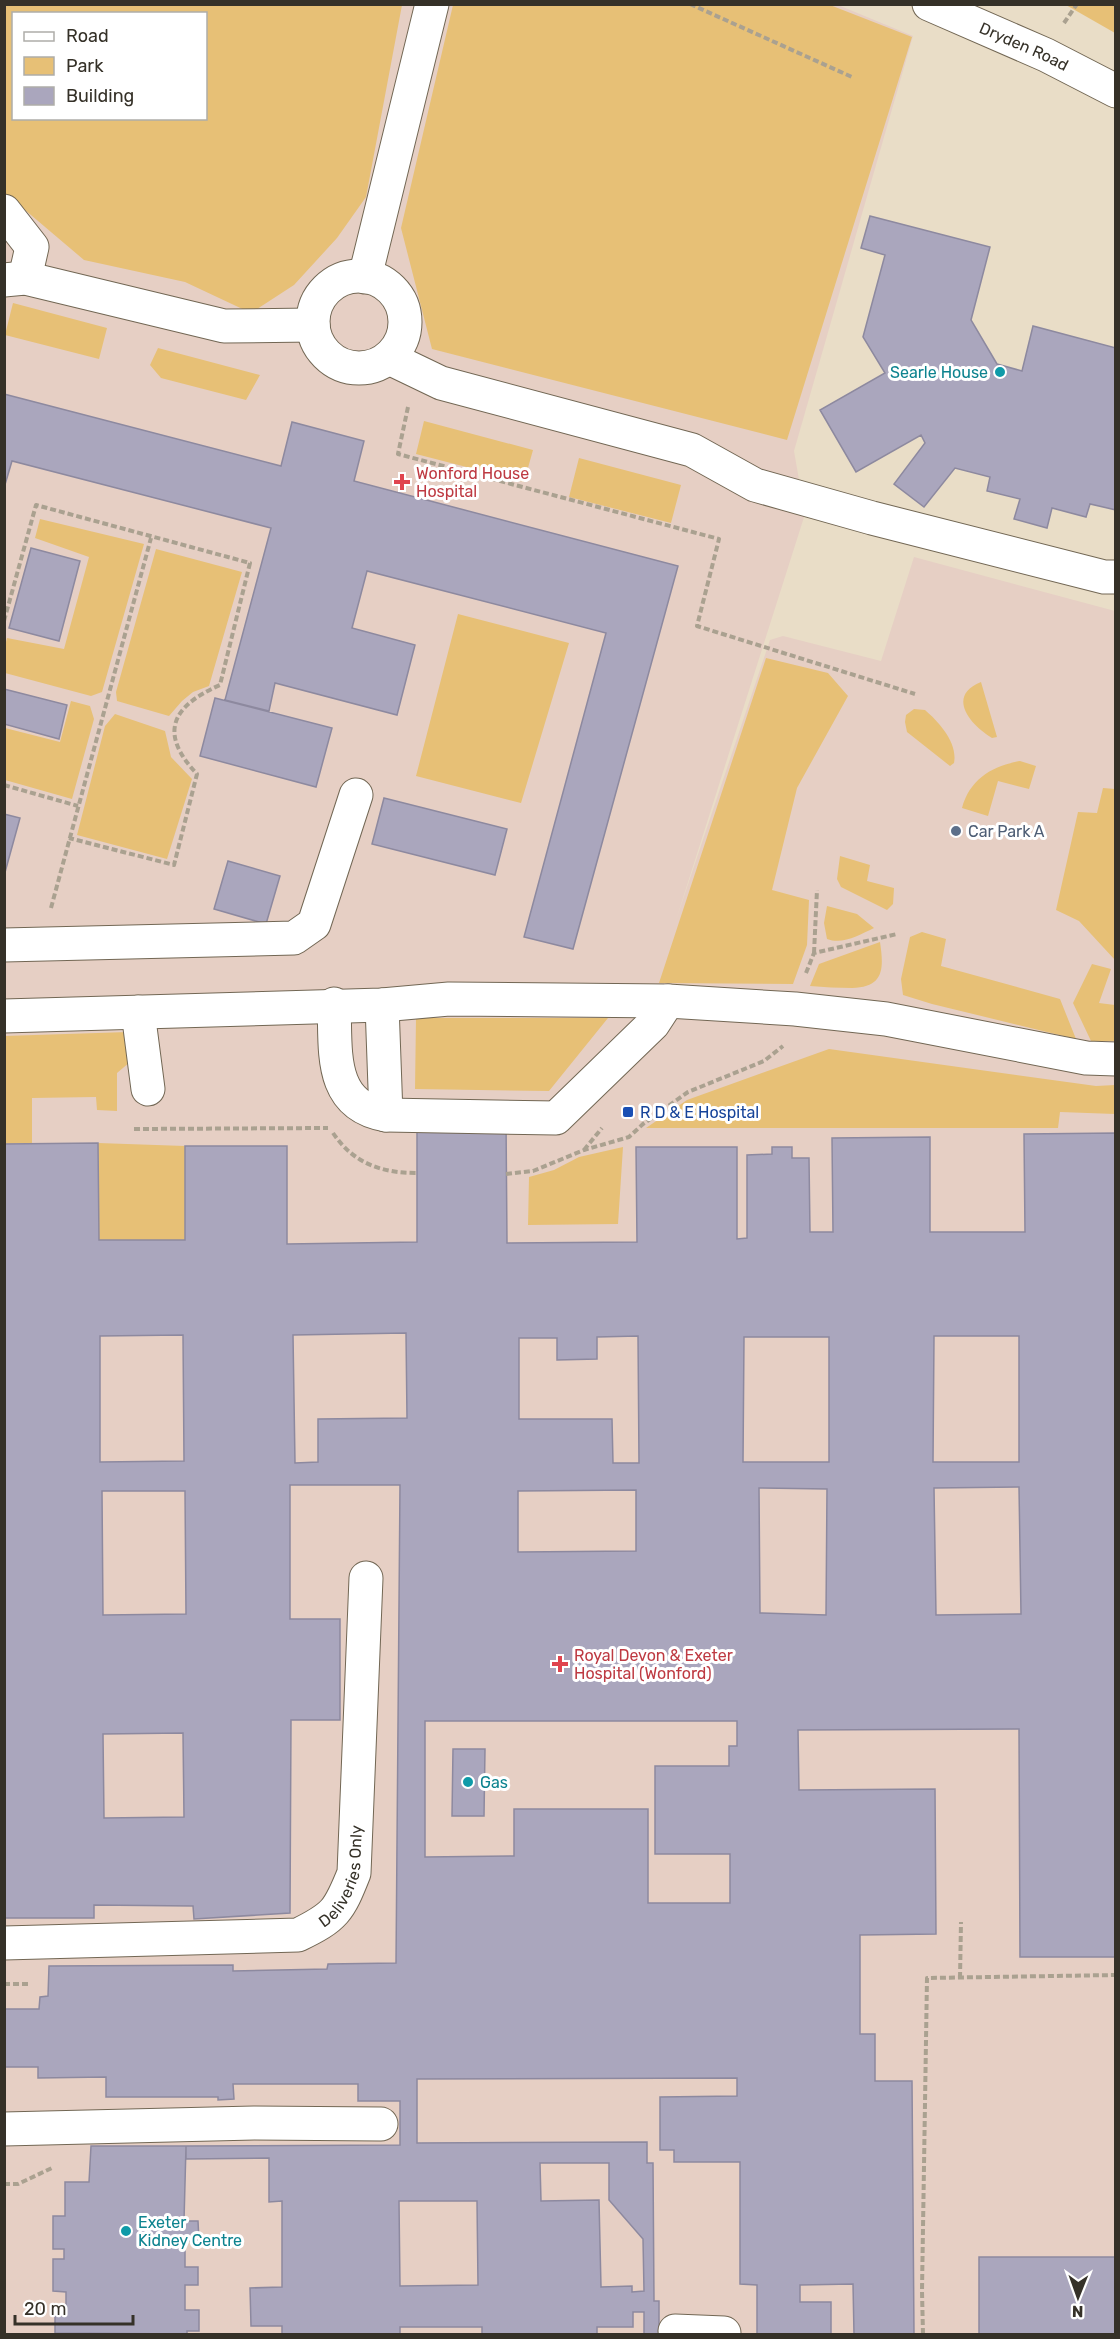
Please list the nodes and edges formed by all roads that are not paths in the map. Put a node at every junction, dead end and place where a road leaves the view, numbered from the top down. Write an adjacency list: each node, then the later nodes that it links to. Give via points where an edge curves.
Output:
1 (432, 4): 5 (street)
2 (929, 4): 3 (street, Dryden Road, via 1046,55)
3 (1116, 91)
4 (4, 211): 6 (street, via 32,247)
5 (365, 277): 7 (street, via 347,278 327,292 316,305); 8 (street, via 380,281 401,304 405,329)
6 (15, 279): 7 (street, via 224,326)
7 (313, 325): 8 (street, via 317,342 335,361 356,368 374,366)
8 (389, 358): 9 (street, via 441,383 692,450 755,485 895,524)
9 (1116, 577)
10 (356, 795): 11 (street, via 314,924 294,938)
11 (4, 945)
12 (668, 1001): 14 (street, via 449,999); 17 (street, via 795,1008 886,1019 1086,1058); 19 (street, via 653,1024 556,1118)
13 (333, 1004): 14 (street); 15 (street); 19 (street, via 337,1068 346,1093 369,1112)
14 (382, 1005): 19 (street)
15 (138, 1012): 16 (street); 18 (street)
16 (4, 1016)
17 (1116, 1059)
18 (148, 1089)
19 (386, 1115)
20 (366, 1578): 21 (street, Deliveries Only, via 354,1873 342,1904 322,1924 298,1935)
21 (4, 1943)
22 (381, 2124): 23 (street)
23 (4, 2129)
24 (675, 2331): 25 (street)
25 (724, 2334)

